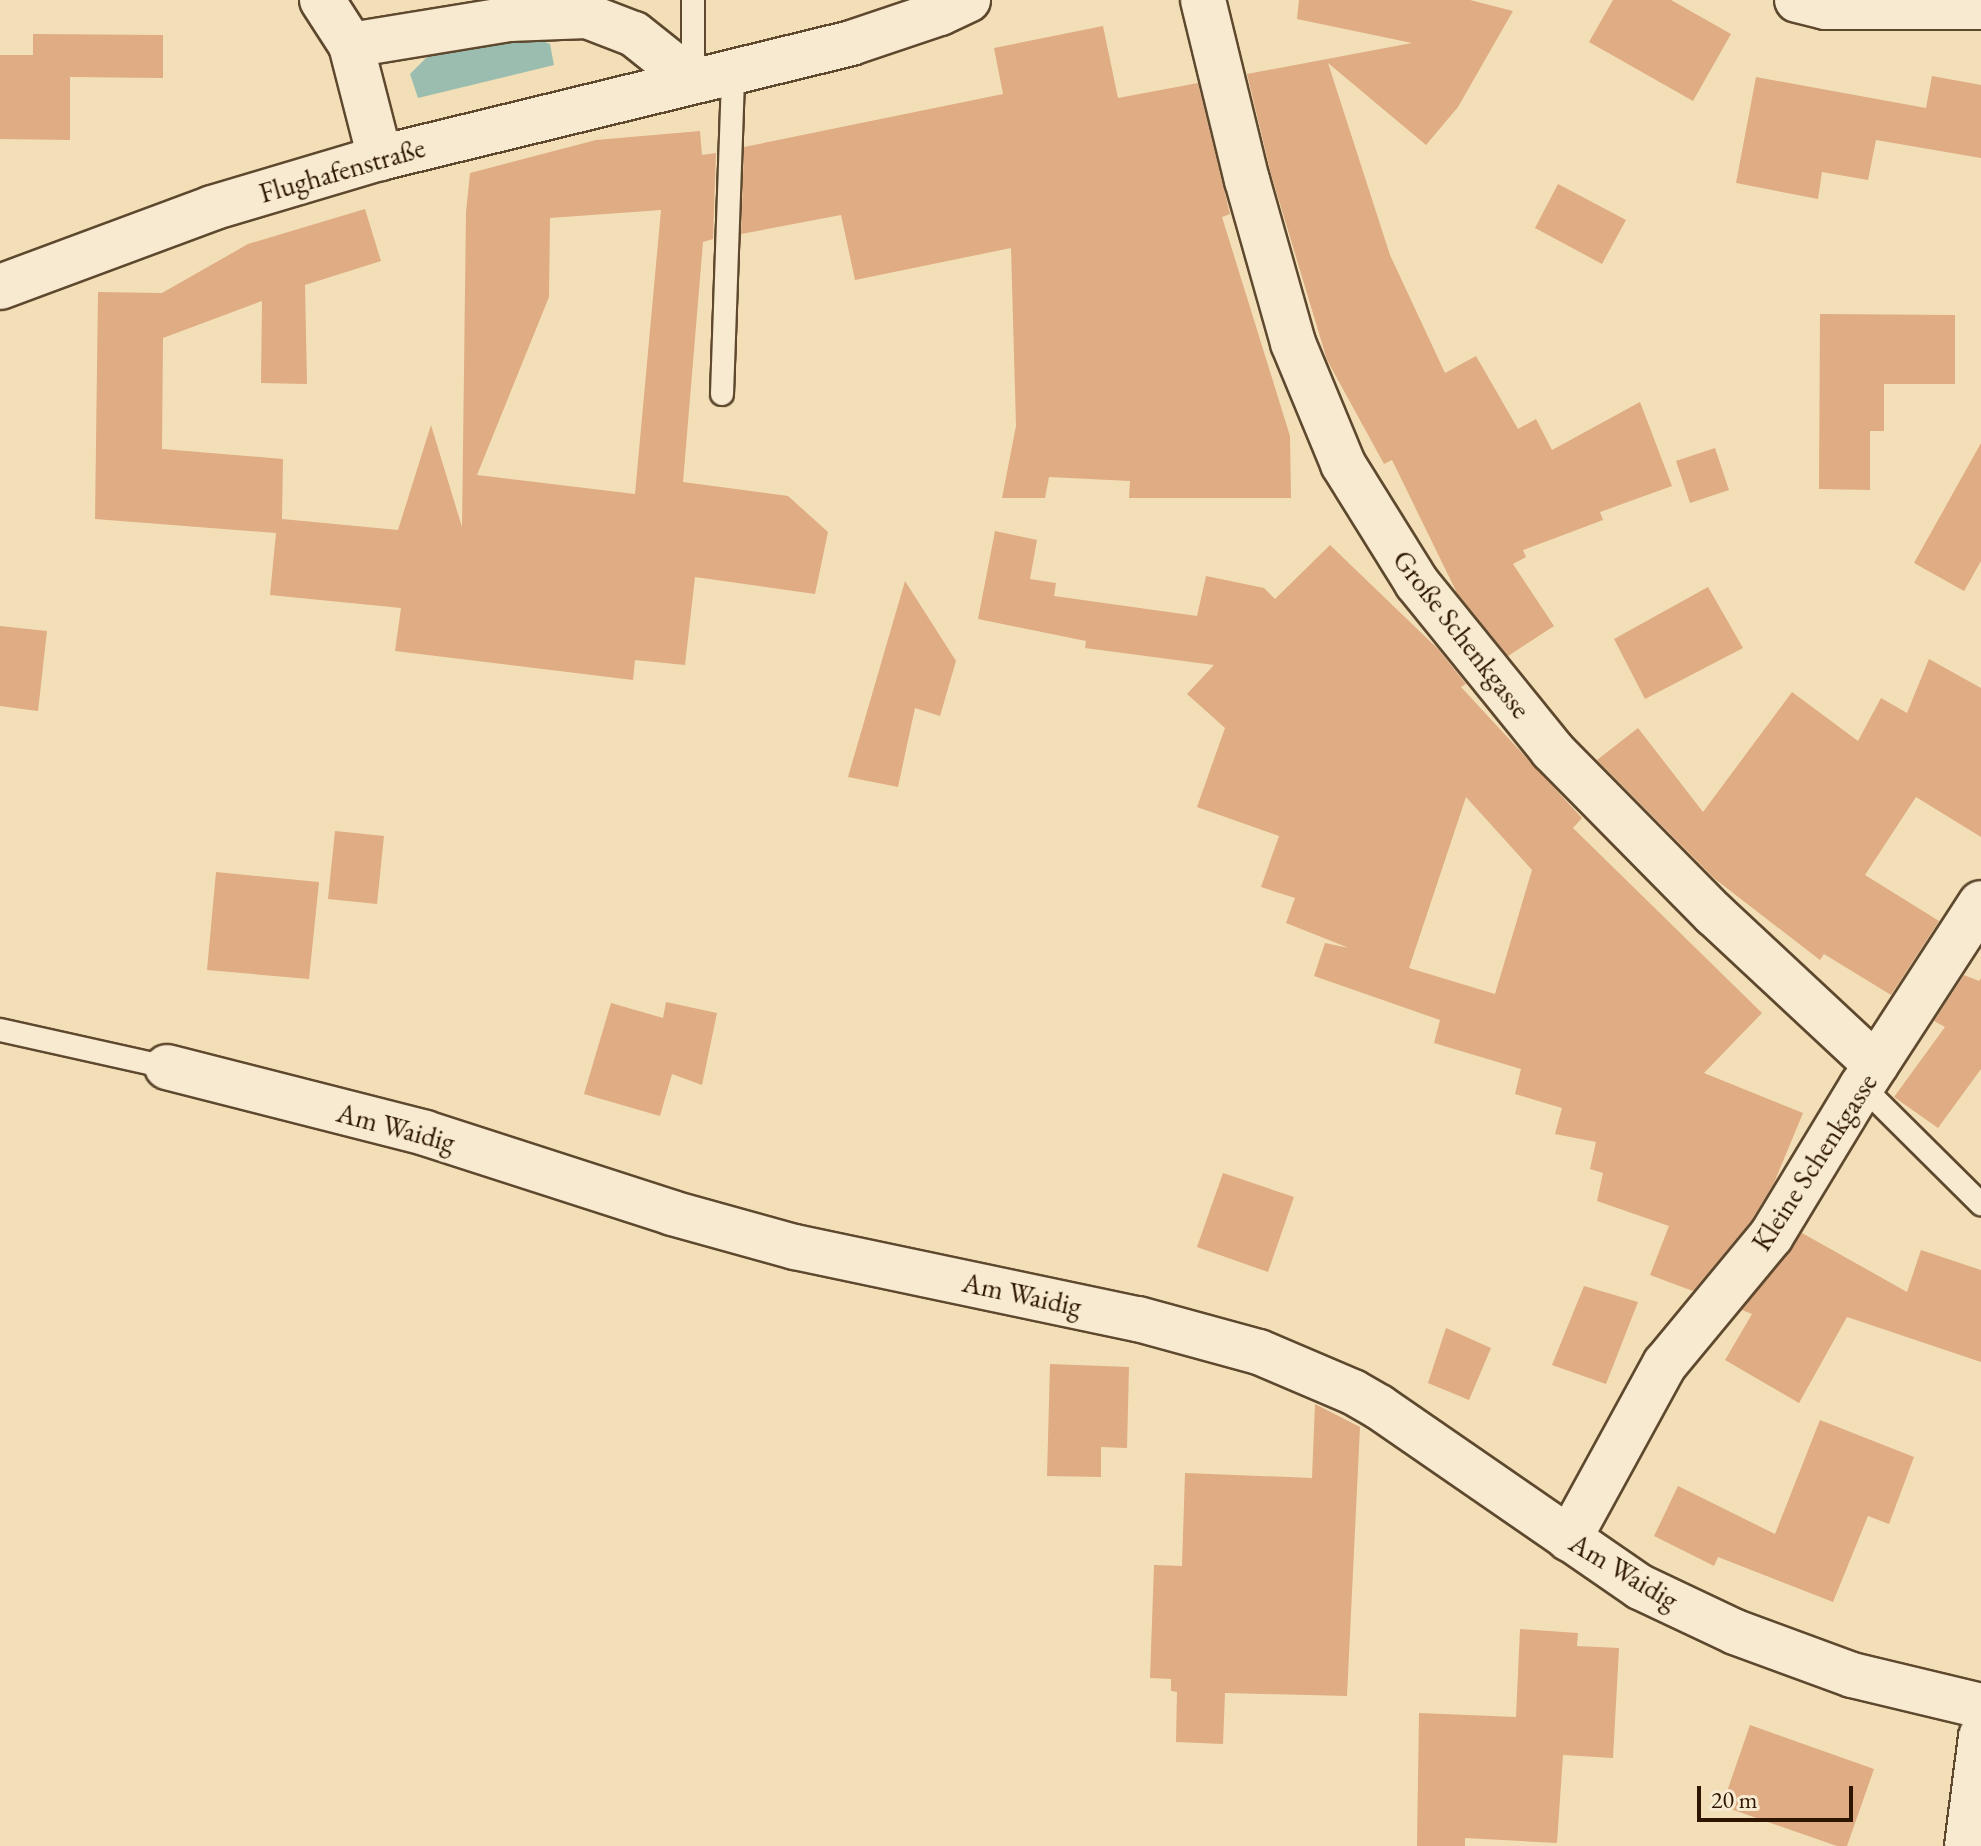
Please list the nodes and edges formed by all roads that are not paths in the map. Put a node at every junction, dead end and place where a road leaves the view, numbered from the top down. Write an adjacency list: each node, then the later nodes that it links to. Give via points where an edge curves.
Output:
1 (322, 0): 7 (street)
2 (693, 0): 8 (lane)
3 (968, 0): 8 (street, Flughafenstraße, via 851,43)
4 (1203, 0): 15 (street, Große Schenkgasse, via 1293,343 1343,464 1417,583 1552,750)
5 (1797, 0): 6 (street, via 1825,7)
6 (1960, 5)
7 (351, 45): 8 (street, via 509,19 587,16); 9 (street)
8 (713, 76): 9 (street, Flughafenstraße); 11 (lane)
9 (380, 158): 10 (street, Flughafenstraße, via 212,208)
10 (0, 287)
11 (722, 394)
12 (1981, 903): 15 (street, Kleine Schenkgasse)
13 (0, 1030): 14 (lane, Am Waidig)
14 (167, 1067): 17 (street, Am Waidig, via 425,1133 795,1247 1138,1319 1259,1352 1379,1407)
15 (1869, 1075): 16 (lane, Große Schenkgasse); 17 (street, Kleine Schenkgasse, via 1771,1236 1665,1364)
16 (1981, 1204)
17 (1569, 1539): 18 (street, Am Waidig, via 1640,1587 1735,1632 1852,1675)
18 (1981, 1706)
19 (1981, 1736): 20 (street)
20 (1967, 1846)

